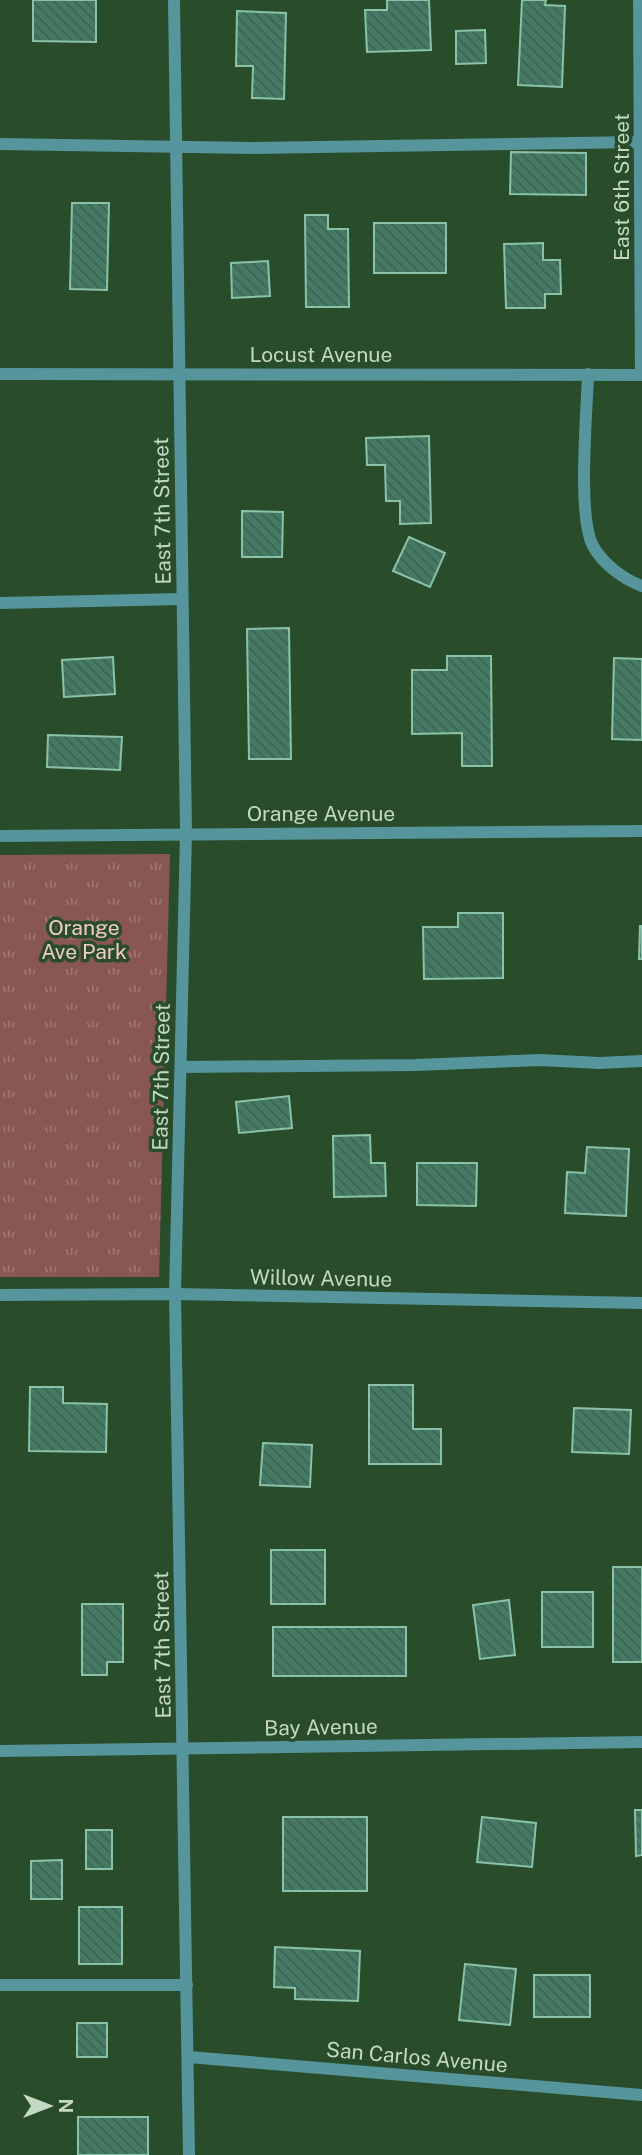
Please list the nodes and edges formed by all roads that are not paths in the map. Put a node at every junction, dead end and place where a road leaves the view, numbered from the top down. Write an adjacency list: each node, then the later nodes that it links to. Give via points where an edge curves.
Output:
1 (174, 0): 5 (street, East 7th Street)
2 (639, 0): 3 (street, East 6th Street)
3 (640, 137): 5 (street); 9 (street, East 6th Street)
4 (0, 145): 5 (street)
5 (176, 146): 6 (street, East 7th Street)
6 (179, 372): 7 (street, Locust Avenue); 8 (street, Locust Avenue); 11 (street, East 7th Street)
7 (0, 374)
8 (588, 374): 9 (street, Locust Avenue); 10 (street, via 587,525 604,562)
9 (642, 374)
10 (642, 586)
11 (182, 599): 12 (street); 14 (street, East 7th Street)
12 (0, 603)
13 (642, 831): 14 (street, Orange Avenue)
14 (186, 833): 15 (street, Orange Avenue); 17 (street, East 7th Street)
15 (0, 836)
16 (642, 1061): 17 (street)
17 (181, 1067): 18 (street, East 7th Street)
18 (175, 1294): 19 (street, Willow Avenue); 20 (street, Willow Avenue); 22 (street, East 7th Street)
19 (0, 1295)
20 (642, 1303)
21 (642, 1742): 22 (street, Bay Avenue)
22 (183, 1748): 23 (street, Bay Avenue); 25 (street, East 7th Street)
23 (0, 1751)
24 (0, 1985): 25 (street)
25 (187, 1986): 26 (street, East 7th Street)
26 (189, 2057): 27 (street, San Carlos Avenue); 28 (street, East 7th Street)
27 (642, 2095)
28 (190, 2155)

